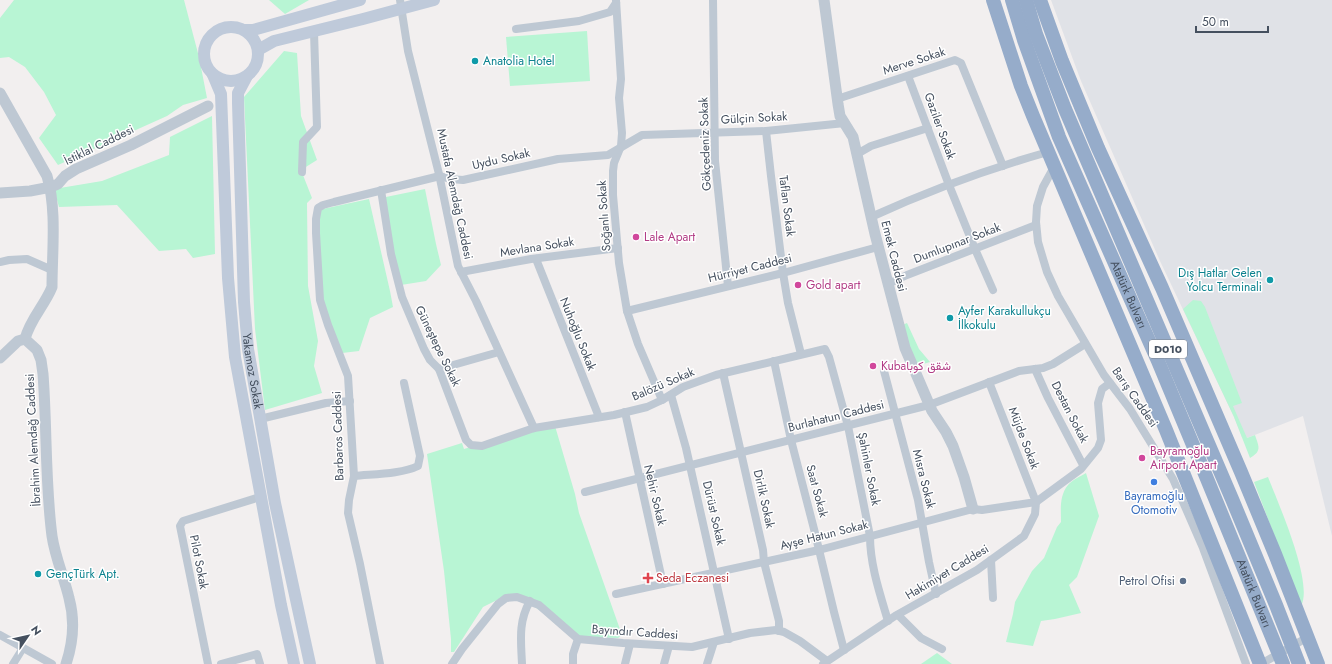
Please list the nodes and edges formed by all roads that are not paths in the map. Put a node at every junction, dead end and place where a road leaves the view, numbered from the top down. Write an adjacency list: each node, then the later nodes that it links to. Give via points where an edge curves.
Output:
1 (360, 0): 12 (main road, via 253,30)
2 (434, 0): 10 (main road)
3 (713, 0): 25 (street, Gökçedeniz Sokak)
4 (824, 0): 20 (street, Emek Caddesi)
5 (993, 0): 27 (highway, via 1021,86)
6 (1012, 0): 14 (highway, Atatürk Bulvarı / D010)
7 (1026, 0): 14 (highway, Atatürk Bulvarı / D010)
8 (1040, 0): 100 (highway, via 1062,62 1238,465)
9 (616, 2): 11 (street, via 610,12 580,21); 26 (street, Soğanlı Sokak, via 621,79)
10 (401, 5): 13 (main road); 32 (street, Mustafa Alemdağ Caddesi, via 408,51)
11 (516, 29)
12 (244, 30): 15 (main road, via 252,36); 16 (main road, via 227,26 218,29 208,38 204,60)
13 (314, 32): 15 (main road, via 274,41); 31 (street, via 317,127 303,142)
14 (1030, 37): 109 (highway, Atatürk Bulvarı / D010, via 1059,137 1164,376); 129 (highway, Atatürk Bulvarı / D010, via 1065,109 1235,506)
15 (258, 50): 17 (main road, via 254,70)
16 (213, 75): 17 (main road, via 221,80 230,81); 82 (main road, Yakamoz Sokak, via 221,94 228,278 235,357)
17 (247, 76): 72 (main road, Yakamoz Sokak, via 238,93 244,302 248,349)
18 (908, 76): 20 (street, Merve Sokak); 23 (street, Gaziler Sokak); 29 (street, Merve Sokak, via 955,60 961,63)
19 (0, 93): 34 (street, via 48,176)
20 (837, 99): 22 (street, Emek Caddesi, via 840,116)
21 (208, 106): 34 (street, İstiklal Caddesi, via 131,145 76,168)
22 (845, 123): 24 (street, Gülçin Sokak); 28 (street, Emek Caddesi, via 853,137)
23 (928, 128): 28 (street, via 872,146); 33 (street, Gaziler Sokak)
24 (766, 131): 25 (street, Gülçin Sokak); 47 (street, Taflan Sokak)
25 (716, 133): 26 (street, Gülçin Sokak, via 642,135); 49 (street, Gökçedeniz Sokak, via 715,161)
26 (620, 148): 32 (street, Uydu Sokak, via 608,155 558,158 463,180 450,180); 41 (street, Soğanlı Sokak, via 613,171)
27 (1048, 152): 29 (street); 30 (highway)
28 (857, 154): 38 (street, Emek Caddesi)
29 (1003, 166): 33 (street)
30 (1054, 167): 39 (street, Barış Caddesi, via 1043,187 1037,206); 127 (highway, via 1166,430)
31 (302, 172)
32 (440, 176): 35 (street, Uydu Sokak); 46 (street, Mustafa Alemdağ Caddesi)
33 (949, 185): 38 (street); 42 (street, Gaziler Sokak)
34 (51, 187): 36 (street, İstiklal Caddesi); 45 (street)
35 (381, 190): 37 (street, Uydu Sokak); 58 (street, Güneştepe Sokak, via 391,254 402,297 424,349)
36 (0, 193)
37 (318, 208): 67 (street, Barbaros Caddesi, via 316,233 320,300 348,376)
38 (871, 217): 40 (street, Emek Caddesi)
39 (1036, 225): 42 (street, Dumlupınar Sokak); 53 (street, Barış Caddesi, via 1047,272)
40 (878, 247): 47 (street, Hürriyet Caddesi); 48 (street, Emek Caddesi)
41 (618, 248): 43 (street, Mevlana Sokak); 51 (street, Soğanlı Sokak)
42 (975, 249): 48 (street, Dumlupınar Sokak); 50 (street, Gaziler Sokak)
43 (536, 259): 46 (street, Mevlana Sokak); 71 (street, Nuhoğlu Sokak)
44 (0, 262): 45 (street, via 27,260)
45 (52, 270): 52 (street, via 49,294 28,328)
46 (461, 272): 54 (street, Mustafa Alemdağ Caddesi)
47 (783, 273): 49 (street, Hürriyet Caddesi); 55 (street, Taflan Sokak)
48 (888, 284): 68 (street, Emek Caddesi, via 905,348)
49 (728, 286): 51 (street, Hürriyet Caddesi)
50 (993, 290)
51 (627, 311): 66 (street, Soğanlı Sokak)
52 (25, 339): 56 (street, via 18,341); 113 (street, İbrahim Alemdağ Caddesi, via 37,350 43,374 52,537 73,615 71,649)
53 (1085, 344): 59 (street, Burlahatun Caddesi, via 1053,364); 64 (street, Barış Caddesi)
54 (499, 352): 58 (street); 74 (street, Mustafa Alemdağ Caddesi)
55 (801, 354): 57 (street, Balözü Sokak); 73 (street, Şahinler Sokak, via 825,349)
56 (0, 358)
57 (774, 361): 61 (street, Balözü Sokak); 75 (street, Saat Sokak)
58 (438, 369): 74 (street, Güneştepe Sokak, via 466,440 471,445 482,446)
59 (1035, 369): 62 (street, Burlahatun Caddesi); 78 (street, Destan Sokak)
60 (884, 372): 70 (street, Mısra Sokak)
61 (723, 373): 65 (street, Balözü Sokak, via 683,387); 76 (street, Dirlik Sokak)
62 (989, 382): 68 (street, Burlahatun Caddesi); 83 (street, Müjde Sokak)
63 (404, 383): 79 (street, via 420,456 418,466 406,470)
64 (1110, 383): 78 (street, via 1102,389 1098,403 1101,440 1098,448); 126 (street, Barış Caddesi, via 1173,479 1203,548)
65 (671, 395): 66 (street, Balözü Sokak); 77 (street, Dürüst Sokak)
66 (662, 400): 69 (street, Balözü Sokak)
67 (350, 401): 72 (street, via 326,403); 79 (street, Barbaros Caddesi)
68 (929, 405): 70 (street, Burlahatun Caddesi); 84 (street, Emek Caddesi, via 953,446)
69 (624, 412): 71 (street, Balözü Sokak); 80 (street, Nehir Sokak)
70 (895, 414): 73 (street, Burlahatun Caddesi); 85 (street, Mısra Sokak)
71 (599, 417): 74 (street, Balözü Sokak)
72 (260, 419): 118 (main road, Yakamoz Sokak, via 275,503)
73 (848, 426): 75 (street, Burlahatun Caddesi); 86 (street, Şahinler Sokak)
74 (534, 428)
75 (791, 440): 76 (street, Burlahatun Caddesi); 87 (street, Saat Sokak)
76 (741, 452): 77 (street, Burlahatun Caddesi); 89 (street, Dirlik Sokak)
77 (690, 465): 80 (street, Burlahatun Caddesi); 90 (street, Dürüst Sokak)
78 (1084, 465): 83 (street)
79 (354, 476): 119 (street, Barbaros Caddesi, via 348,512)
80 (639, 478): 81 (street, Burlahatun Caddesi); 91 (street, Nehir Sokak)
81 (585, 492)
82 (260, 497): 114 (street, Pilot Sokak, via 183,520 180,526); 117 (main road, Yakamoz Sokak)
83 (1036, 502): 84 (street, Ayşe Hatun Sokak); 88 (street, Hakimiyet Caddesi, via 1035,514 1024,536)
84 (973, 509): 85 (street, Ayşe Hatun Sokak)
85 (922, 523): 86 (street, Ayşe Hatun Sokak); 93 (street, Mısra Sokak)
86 (870, 536): 87 (street, Ayşe Hatun Sokak); 97 (street, Şahinler Sokak, via 877,582)
87 (819, 550): 89 (street, Ayşe Hatun Sokak); 108 (street, Saat Sokak)
88 (991, 560): 93 (street, Hakimiyet Caddesi); 94 (street)
89 (764, 562): 90 (street, Ayşe Hatun Sokak); 98 (street, Dirlik Sokak, via 779,621)
90 (714, 572): 91 (street, Ayşe Hatun Sokak); 101 (street, Dürüst Sokak)
91 (663, 584): 92 (street, Ayşe Hatun Sokak)
92 (616, 594)
93 (936, 594): 96 (street, Hakimiyet Caddesi)
94 (993, 598)
95 (530, 601): 102 (street, Bayındır Caddesi, via 539,605); 120 (street, Bayındır Caddesi, via 517,597 506,598 498,604); 121 (street, via 521,620)
96 (898, 614): 97 (street, Hakimiyet Caddesi); 107 (street, via 921,638)
97 (888, 620): 108 (street, Hakimiyet Caddesi)
98 (779, 631): 101 (street, Bayındır Caddesi, via 750,633); 110 (street, Bayındır Caddesi, via 800,641)
99 (0, 635): 106 (street)
100 (1308, 637): 109 (street); 130 (highway)
101 (729, 638): 103 (street, Bayındır Caddesi)
102 (578, 639): 104 (street, Bayındır Caddesi); 122 (street)
103 (714, 642): 105 (street, Bayındır Caddesi, via 692,647); 125 (street)
104 (630, 644): 105 (street, Bayındır Caddesi); 123 (street)
105 (670, 646): 124 (street)
106 (23, 648): 111 (street); 112 (street)
107 (942, 649)
108 (844, 650): 110 (street, Hakimiyet Caddesi)
109 (1280, 659): 127 (street); 128 (street)
110 (825, 663)
111 (13, 664)
112 (52, 664)
113 (66, 664)
114 (208, 664)
115 (221, 664): 116 (street, via 257,654)
116 (260, 664)
117 (294, 664)
118 (310, 664)
119 (380, 664)
120 (452, 664)
121 (522, 664)
122 (573, 664)
123 (625, 664)
124 (664, 664)
125 (707, 664)
126 (1246, 664)
127 (1260, 664)
128 (1270, 664)
129 (1299, 664)
130 (1318, 664)

